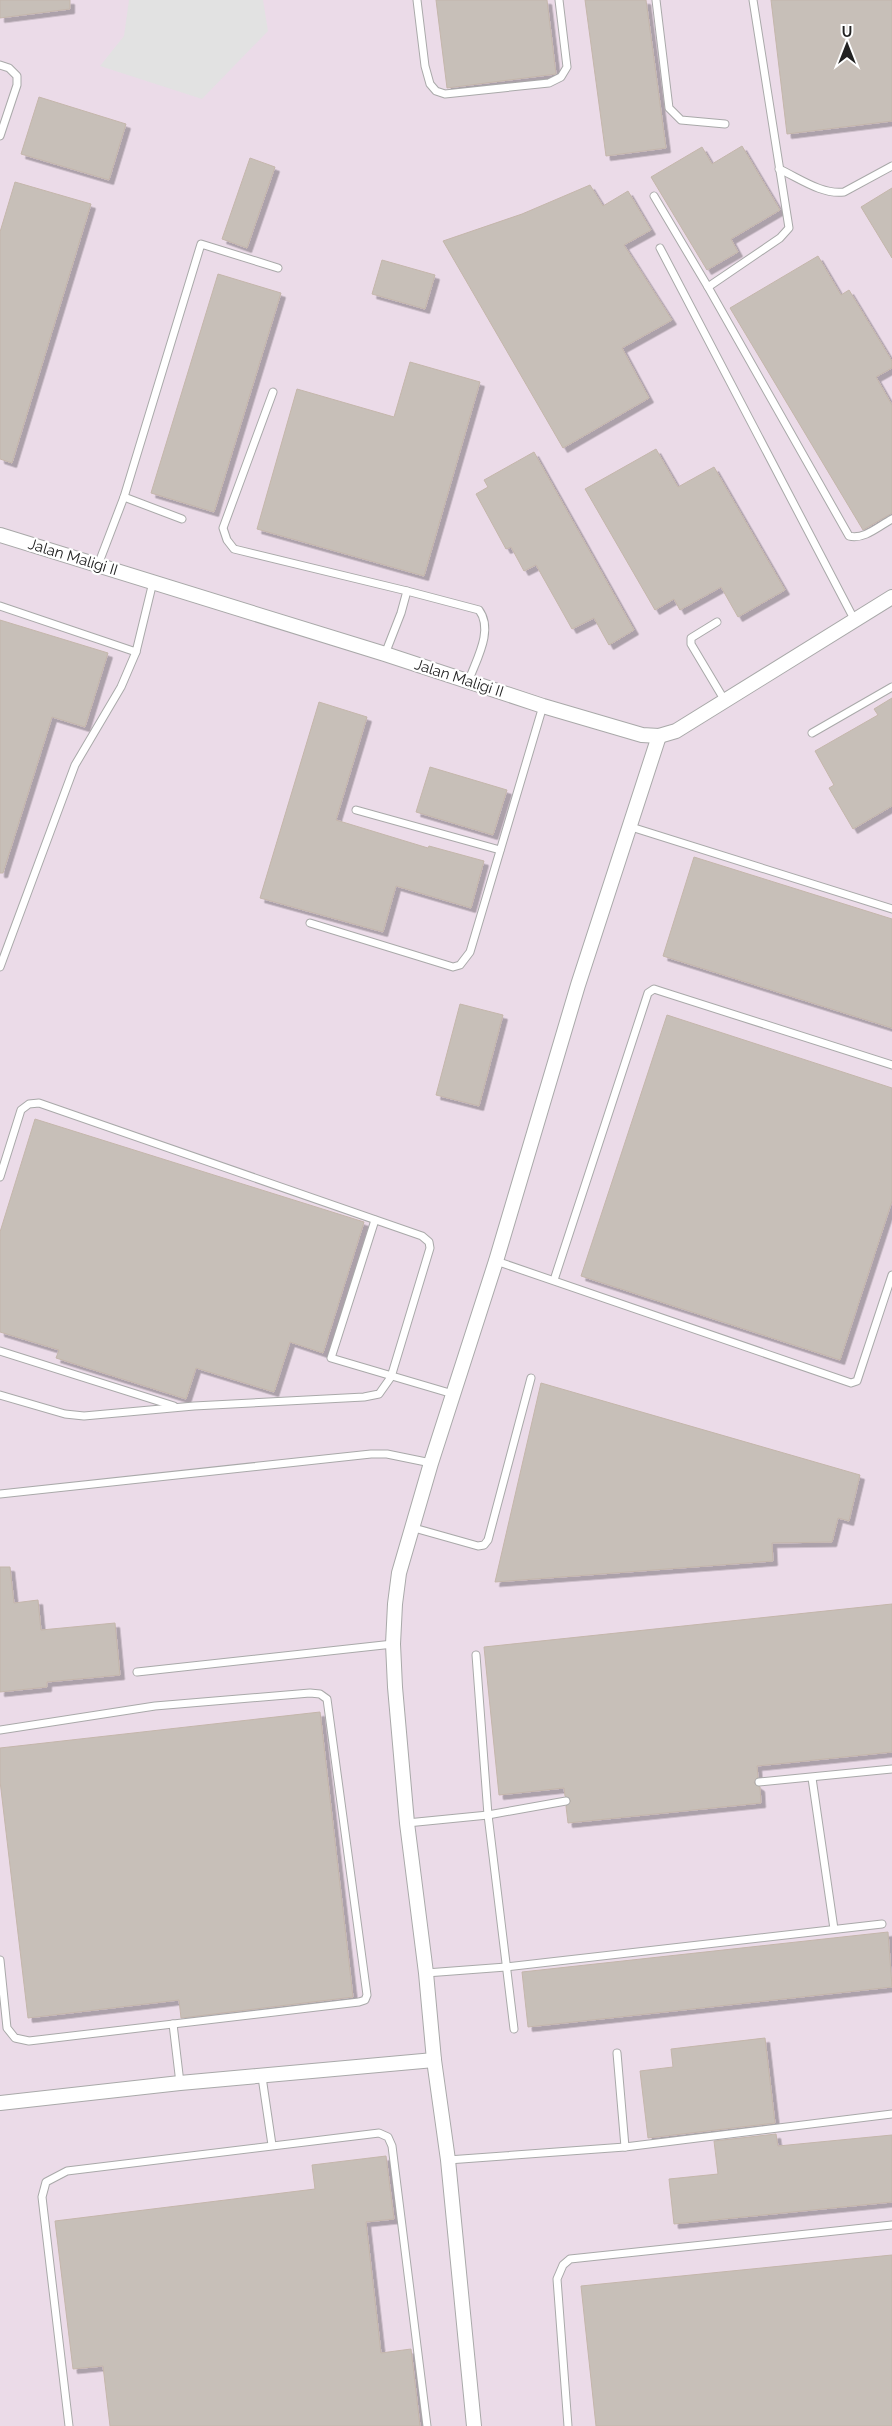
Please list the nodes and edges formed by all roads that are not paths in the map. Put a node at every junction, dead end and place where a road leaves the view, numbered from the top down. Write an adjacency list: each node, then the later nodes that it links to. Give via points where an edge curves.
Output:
1 (417, 0): 2 (lane, via 426,75 436,91 453,94 549,83 561,77 567,67)
2 (559, 0)
3 (656, 0): 6 (lane, via 669,108 681,120)
4 (754, 0): 9 (lane)
5 (0, 65): 7 (lane, via 17,76)
6 (725, 124)
7 (0, 136)
8 (892, 166): 9 (lane, via 844,192 836,193)
9 (779, 169): 13 (lane, via 789,228 780,238)
10 (654, 196): 13 (lane)
11 (660, 248): 24 (lane)
12 (278, 268): 15 (lane, via 201,244)
13 (708, 287): 17 (lane, via 849,536 863,536)
14 (273, 392): 21 (lane, via 223,528 227,540 234,549)
15 (124, 497): 16 (lane); 19 (lane)
16 (182, 519)
17 (892, 519)
18 (0, 535): 19 (street, Jalan Maligi II)
19 (98, 565): 20 (street, Jalan Maligi II)
20 (153, 582): 26 (lane); 27 (street, Jalan Maligi II)
21 (407, 591): 27 (lane); 28 (lane, via 479,610 485,618 485,636)
22 (892, 597): 24 (street, Jalan Maligi II)
23 (0, 606): 26 (lane)
24 (854, 619): 30 (street, Jalan Maligi II)
25 (717, 622): 30 (lane, via 690,638)
26 (136, 652): 39 (lane, via 121,688 75,765)
27 (385, 654): 28 (street, Jalan Maligi II)
28 (469, 680): 31 (street, Jalan Maligi II)
29 (892, 687): 32 (lane)
30 (725, 701): 33 (street, Jalan Maligi II, via 676,731)
31 (543, 706): 33 (street, Jalan Maligi II, via 642,735); 36 (lane)
32 (812, 733)
33 (659, 736): 35 (street)
34 (356, 810): 36 (lane)
35 (628, 826): 37 (lane); 43 (street)
36 (500, 850): 38 (lane, via 470,952 460,966 453,967)
37 (892, 909)
38 (310, 923)
39 (0, 968)
40 (892, 1065): 45 (lane, via 654,989 646,997)
41 (0, 1177): 42 (lane, via 21,1110 29,1104 39,1103)
42 (375, 1220): 47 (lane, via 422,1236 430,1248); 47 (lane, via 331,1358)
43 (496, 1261): 45 (lane); 50 (street)
44 (892, 1276): 45 (lane, via 864,1366 857,1381 851,1383)
45 (554, 1280)
46 (0, 1351): 51 (lane)
47 (390, 1377): 50 (lane); 51 (lane, via 379,1394 364,1397)
48 (531, 1378): 54 (lane, via 488,1540 478,1546)
49 (0, 1394): 51 (lane, via 65,1414 105,1415)
50 (453, 1394): 52 (street)
51 (177, 1407)
52 (431, 1463): 53 (lane, via 371,1454); 54 (street)
53 (0, 1494)
54 (414, 1528): 55 (street, via 399,1573)
55 (393, 1644): 57 (lane); 64 (street)
56 (476, 1655): 63 (lane)
57 (137, 1672)
58 (0, 1730): 70 (lane, via 155,1706 310,1693 327,1699 367,1994 365,2000)
59 (892, 1769): 60 (lane)
60 (812, 1778): 61 (lane); 66 (lane)
61 (759, 1782)
62 (566, 1801): 63 (lane)
63 (488, 1815): 64 (lane); 68 (lane)
64 (407, 1823): 69 (street)
65 (882, 1924): 66 (lane)
66 (834, 1929): 68 (lane)
67 (0, 1960): 70 (lane, via 7,2028 15,2038 29,2042)
68 (506, 1966): 69 (lane); 71 (lane)
69 (426, 1973): 73 (street)
70 (173, 2024): 75 (lane)
71 (514, 2029)
72 (617, 2053): 79 (lane)
73 (434, 2060): 74 (street); 80 (street)
74 (262, 2077): 75 (street); 78 (lane)
75 (180, 2083): 76 (street)
76 (0, 2104)
77 (892, 2114): 79 (lane)
78 (272, 2145): 82 (lane, via 67,2171 46,2182 42,2197); 83 (lane, via 379,2133 388,2137 392,2146)
79 (626, 2147): 80 (lane)
80 (448, 2160): 84 (street)
81 (892, 2225): 85 (lane, via 570,2259 563,2265 558,2279)
82 (68, 2426)
83 (427, 2426)
84 (474, 2426)
85 (568, 2426)

